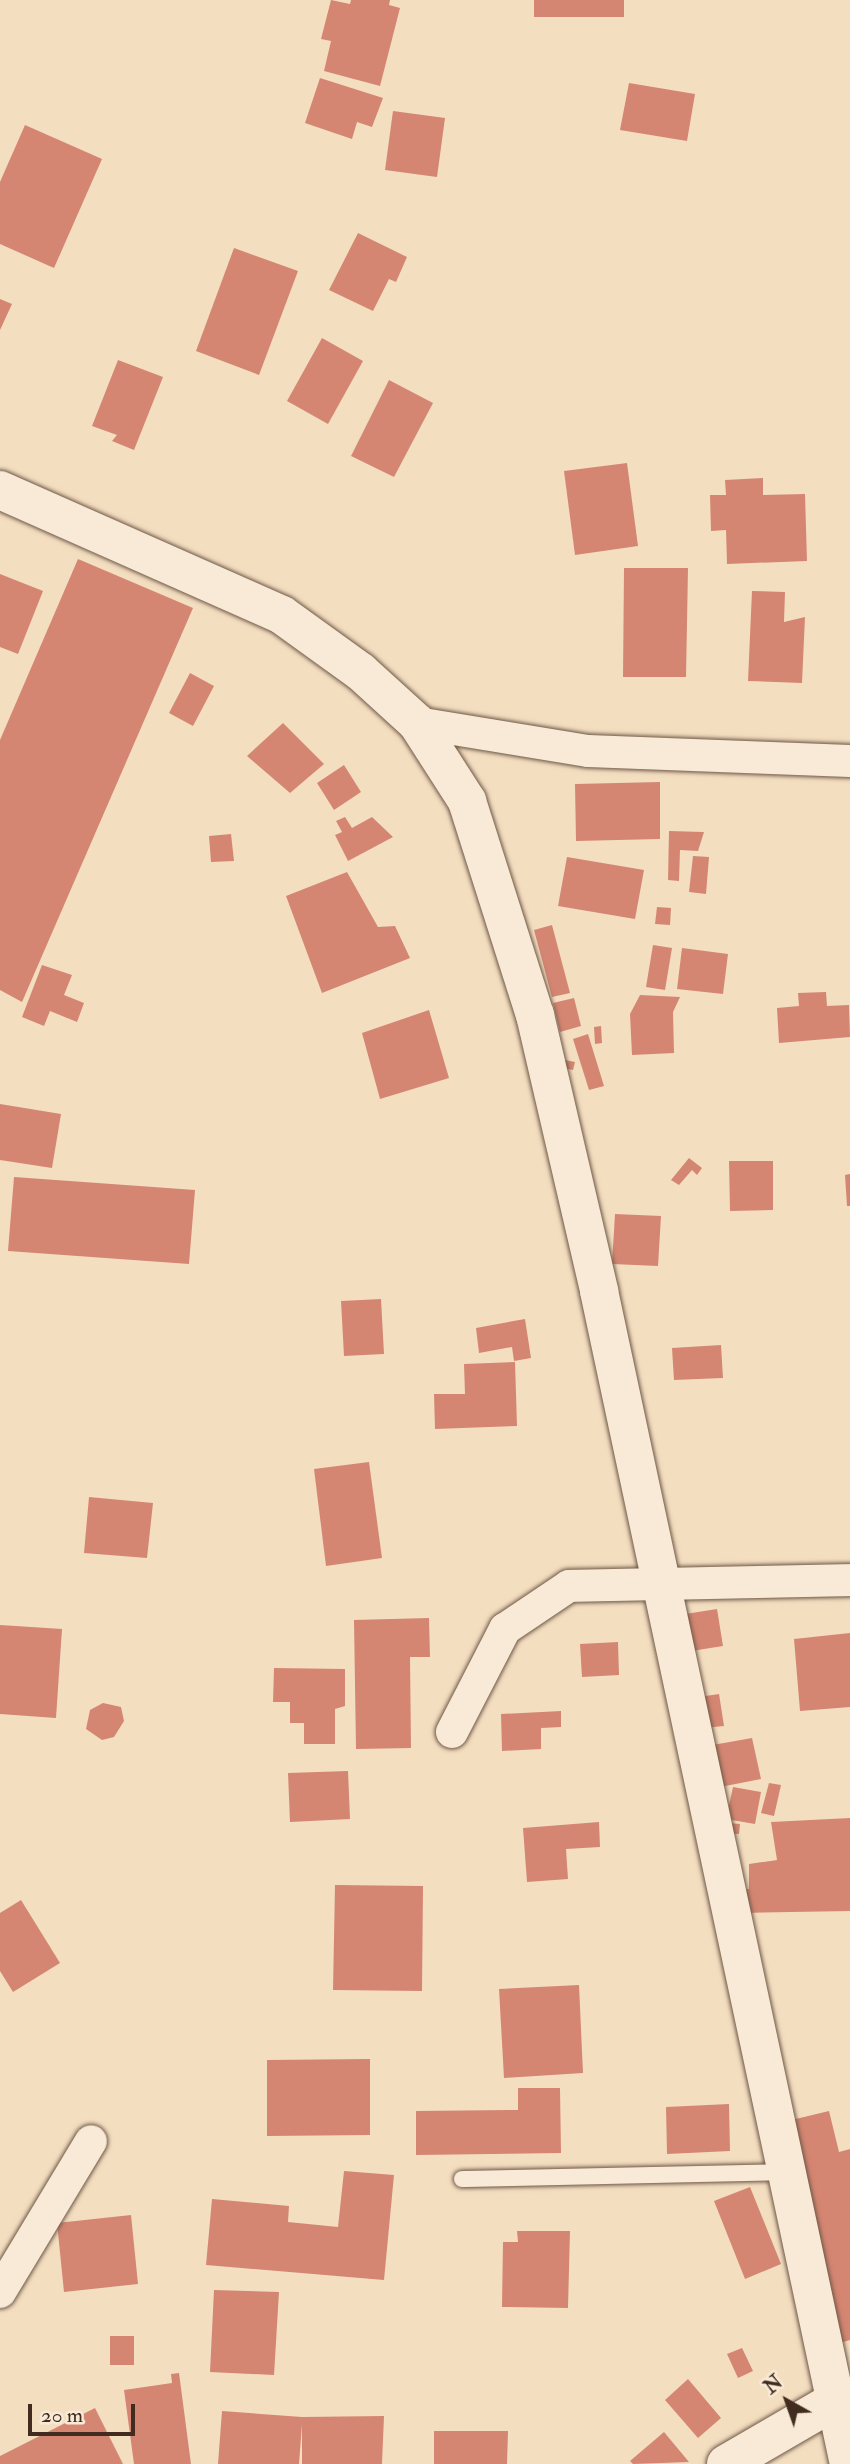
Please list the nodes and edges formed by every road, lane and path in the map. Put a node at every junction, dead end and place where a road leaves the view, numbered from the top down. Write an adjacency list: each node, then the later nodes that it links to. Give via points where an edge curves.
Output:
1 (0, 490): 2 (main road, via 282,615 361,672)
2 (418, 723): 3 (street, via 588,751); 5 (main road, via 467,801 535,1015 600,1291)
3 (850, 761)
4 (850, 1580): 5 (street)
5 (660, 1583): 6 (street, via 569,1586 505,1629); 8 (main road)
6 (452, 1732)
7 (90, 2141): 10 (street)
8 (785, 2172): 9 (lane); 11 (main road)
9 (462, 2179)
10 (0, 2292)
11 (833, 2402): 12 (main road); 13 (main road)
12 (726, 2464)
13 (849, 2464)

